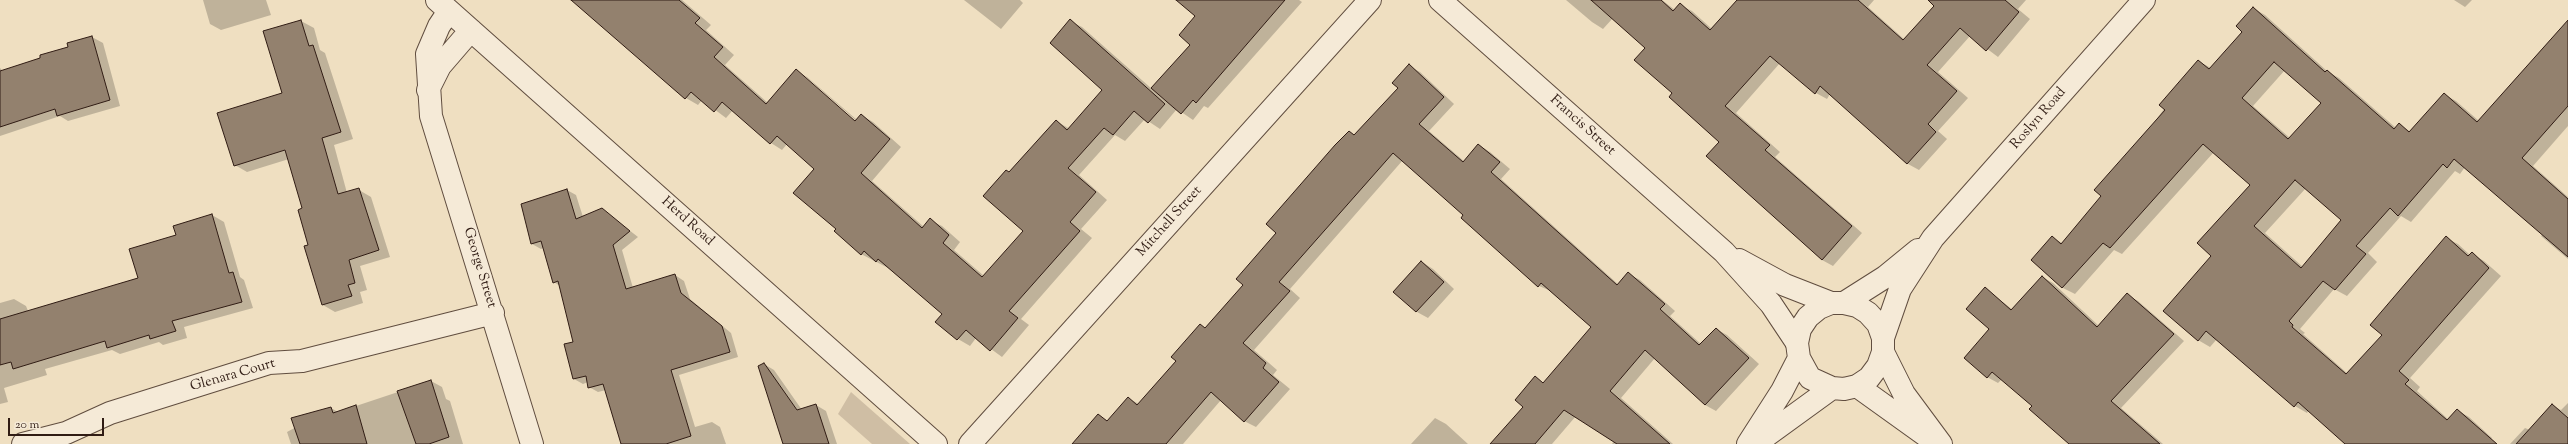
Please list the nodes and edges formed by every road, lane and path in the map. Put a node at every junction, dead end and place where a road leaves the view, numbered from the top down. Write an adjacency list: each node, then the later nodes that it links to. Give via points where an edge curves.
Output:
1 (1370, 0): 18 (street, Mitchell Street)
2 (1440, 0): 8 (street, Francis Street)
3 (2144, 0): 7 (street, Roslyn Road)
4 (443, 5): 5 (street, Herd Road); 6 (street, George Street, via 439,26 427,54)
5 (471, 30): 6 (street, via 440,66); 17 (street, Herd Road)
6 (428, 92): 10 (street, George Street, via 431,116)
7 (1934, 238): 9 (street, Roslyn Road, via 1885,277); 11 (street, Roslyn Road, via 1900,290)
8 (1724, 252): 9 (street, Francis Street, via 1785,286); 12 (street, Francis Street, via 1771,304)
9 (1837, 303): 11 (street, via 1857,306 1868,313 1878,324); 12 (street, Roslyn Road, via 1819,308 1808,317 1800,329)
10 (493, 313): 15 (street, Glenara Court, via 302,361 269,363 110,413 66,433); 16 (street, George Street)
11 (1883, 345): 13 (street, Roslyn Road, via 1878,366 1869,378); 22 (street, via 1904,394)
12 (1798, 350): 14 (street, via 1810,378); 19 (street, Roslyn Road, via 1782,391)
13 (1857, 386): 14 (street); 21 (street)
14 (1832, 388): 20 (street)
15 (23, 444)
16 (532, 444)
17 (936, 444)
18 (970, 444)
19 (1748, 444)
20 (1755, 444)
21 (1937, 444)
22 (1941, 444)

